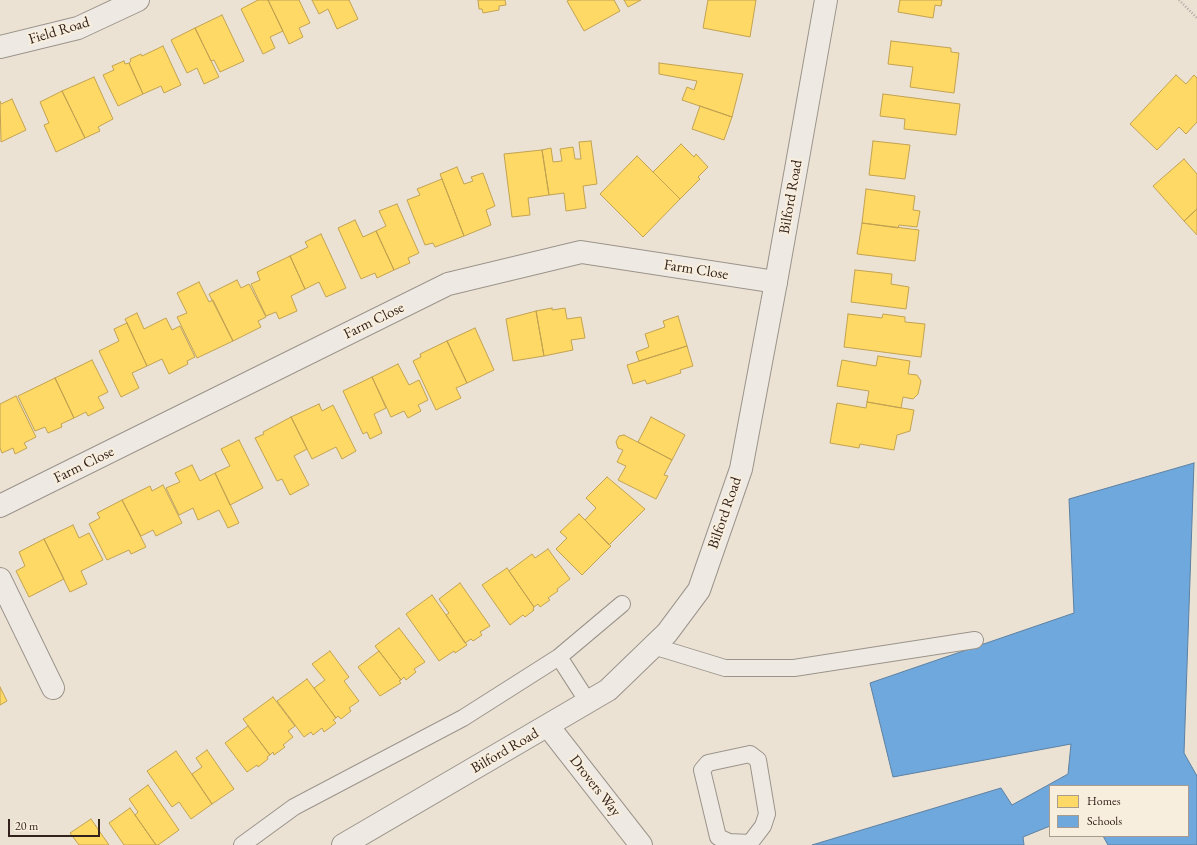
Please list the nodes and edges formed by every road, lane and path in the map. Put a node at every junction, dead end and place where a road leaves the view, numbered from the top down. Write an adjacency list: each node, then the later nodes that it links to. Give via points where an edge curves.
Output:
1 (138, 0): 5 (street, Field Road, via 78,28)
2 (826, 0): 6 (street, Bilford Road)
3 (1179, 0): 4 (path)
4 (1197, 18)
5 (0, 47)
6 (776, 282): 7 (street, Farm Close, via 581,252 448,284); 11 (street, Bilford Road, via 741,469 698,590 667,633)
7 (0, 506)
8 (0, 579): 13 (street)
9 (622, 604): 12 (lane)
10 (975, 640): 11 (lane, via 794,668 726,668)
11 (654, 646): 14 (street, Bilford Road, via 608,690)
12 (559, 657): 14 (lane); 17 (lane, via 463,718 294,807)
13 (53, 688)
14 (588, 702): 15 (street, Bilford Road)
15 (548, 726): 18 (street, Bilford Road); 19 (street, Drovers Way)
16 (750, 844): 16 (lane, via 729,842 718,837 702,770 708,763 750,754 758,760 767,814 763,826)
17 (242, 845)
18 (343, 845)
19 (641, 845)

